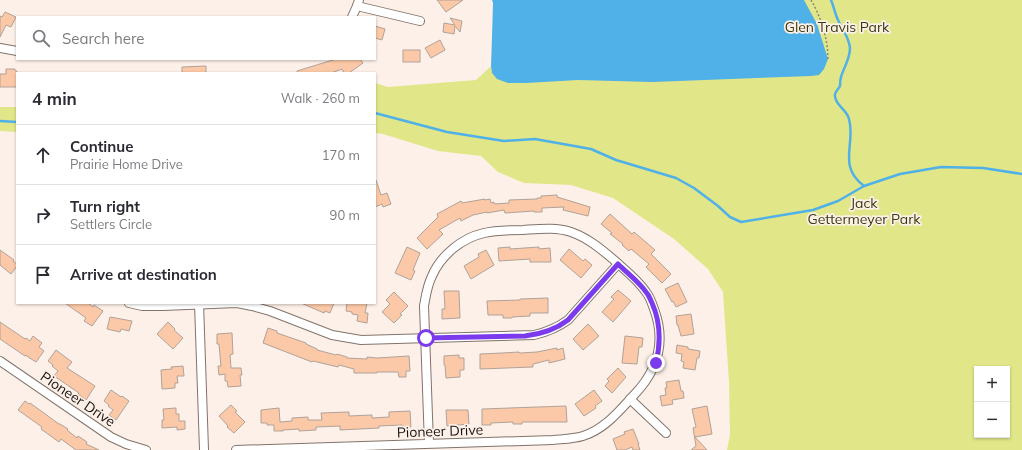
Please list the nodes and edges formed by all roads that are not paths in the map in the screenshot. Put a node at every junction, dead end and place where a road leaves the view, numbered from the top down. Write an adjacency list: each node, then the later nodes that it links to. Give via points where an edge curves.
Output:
1 (358, 3): 2 (street); 3 (street)
2 (352, 16)
3 (420, 21)
4 (0, 48): 5 (street)
5 (16, 51)
6 (618, 264): 10 (street, via 568,320 547,332 525,336); 10 (street, Pioneer Drive, via 586,239 558,229 500,231 470,238 449,252 432,275 424,306); 12 (street, Pioneer Drive, via 647,293 658,318 660,335 656,363 639,390)
7 (133, 304): 8 (street)
8 (198, 304): 16 (street)
9 (242, 304): 10 (street, via 270,311 332,335 361,340)
10 (426, 338): 14 (street, Pioneer Drive)
11 (0, 361): 15 (street, Pioneer Drive, via 111,437)
12 (630, 399): 13 (street); 14 (street, Pioneer Drive, via 604,425 572,439)
13 (666, 433)
14 (429, 444): 17 (street, Pioneer Drive)
15 (146, 450)
16 (204, 450)
17 (236, 450)

